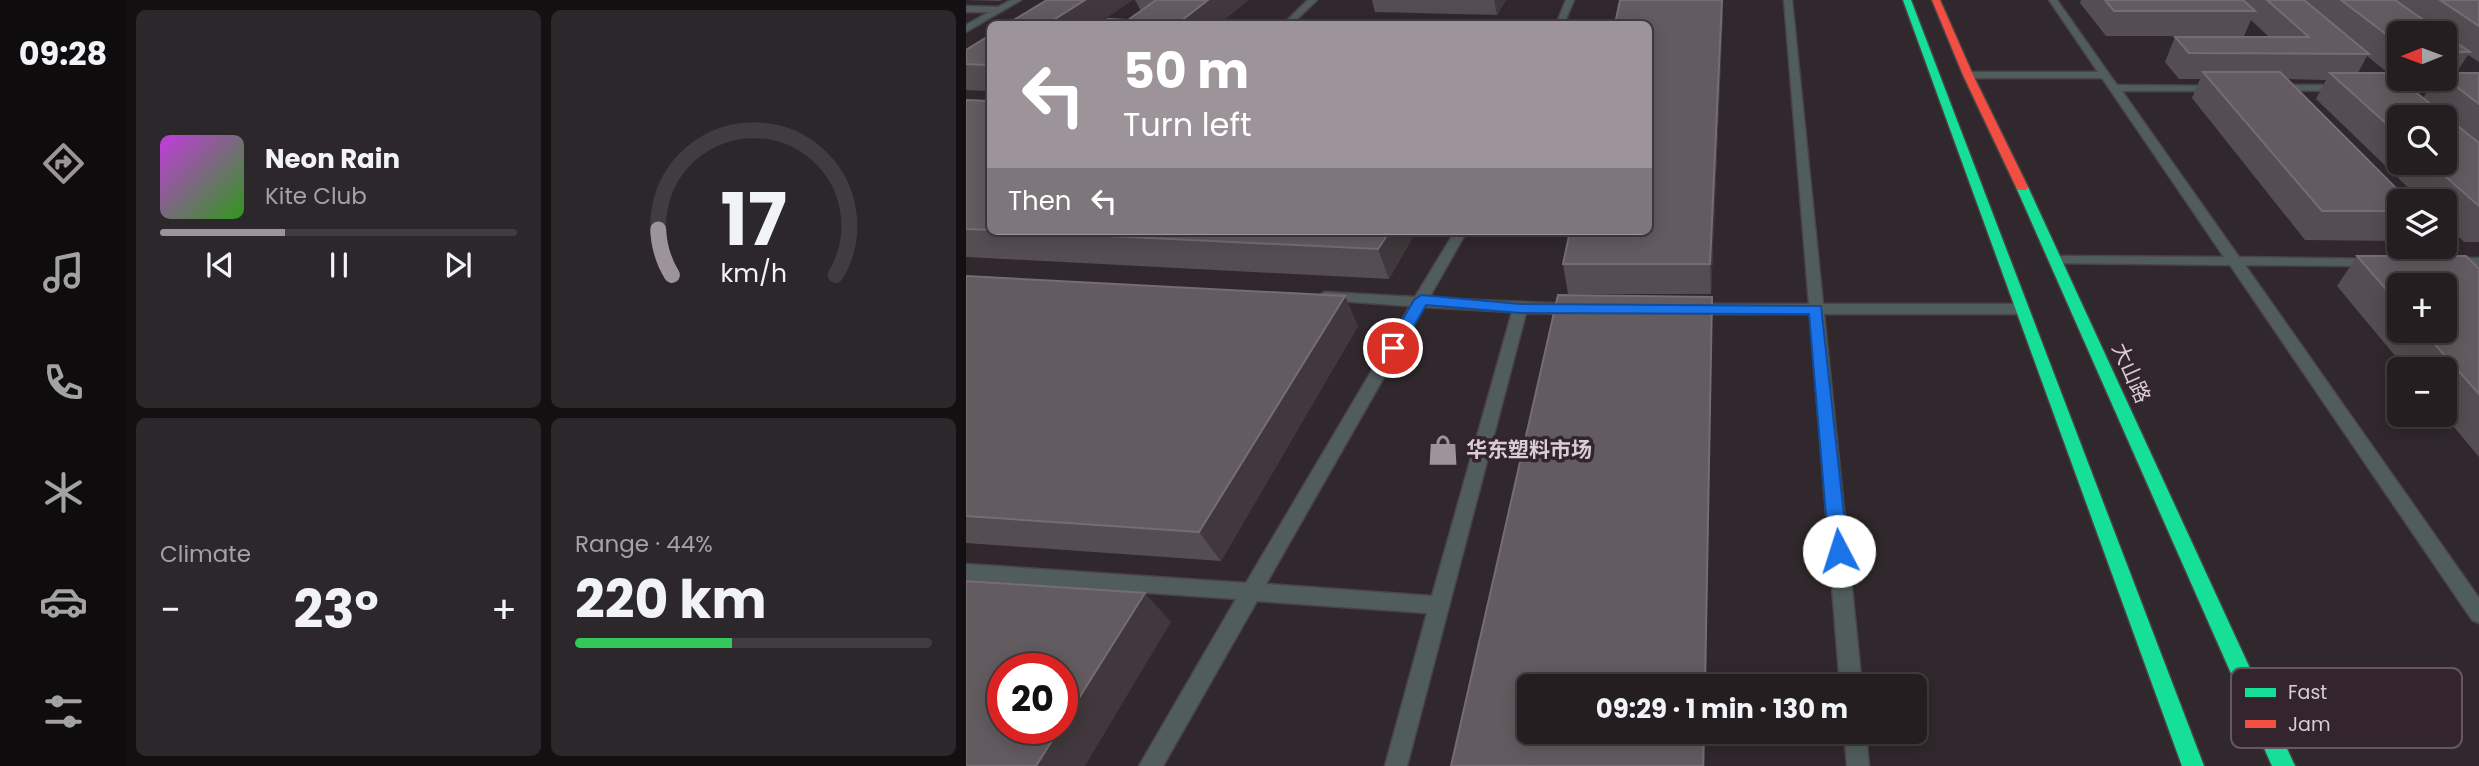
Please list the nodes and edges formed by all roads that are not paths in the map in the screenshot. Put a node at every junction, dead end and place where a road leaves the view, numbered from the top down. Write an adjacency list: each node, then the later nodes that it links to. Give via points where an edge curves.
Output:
1 (1017, 0): 9 (lane)
2 (1313, 0): 10 (lane)
3 (1570, 0): 11 (lane)
4 (1788, 0): 36 (lane)
5 (1906, 0): 37 (main road)
6 (1936, 0): 13 (main road, 大山路)
7 (2053, 0): 14 (lane)
8 (966, 9): 9 (lane)
9 (999, 10): 12 (lane)
10 (1290, 21)
11 (1561, 21)
12 (966, 29)
13 (1968, 75): 14 (lane); 24 (main road, 大山路)
14 (2111, 82): 15 (lane); 25 (lane)
15 (2225, 88)
16 (2266, 88): 17 (lane)
17 (2279, 88): 18 (lane); 21 (lane)
18 (2359, 88)
19 (2372, 88): 20 (lane)
20 (2479, 88)
21 (2288, 97)
22 (1459, 235): 32 (lane)
23 (2448, 259): 28 (lane)
24 (2057, 260): 25 (lane); 42 (main road, 大山路)
25 (2234, 261): 26 (lane); 41 (lane)
26 (2383, 262)
27 (2424, 262): 28 (lane)
28 (2451, 262): 29 (lane); 30 (lane)
29 (2479, 262)
30 (2479, 290)
31 (1311, 295): 32 (lane)
32 (1421, 300): 33 (lane); 39 (lane)
33 (1520, 308): 34 (lane); 40 (lane)
34 (1587, 309)
35 (1682, 309): 36 (lane)
36 (1816, 309): 37 (lane); 43 (lane)
37 (2021, 309): 49 (main road)
38 (966, 572): 39 (lane)
39 (1252, 590): 40 (lane); 46 (lane)
40 (1440, 605): 47 (lane)
41 (2479, 614)
42 (2240, 668)
43 (1850, 674)
44 (1856, 744): 48 (lane)
45 (2276, 748): 50 (main road, 大山路)
46 (1150, 766)
47 (1396, 766)
48 (1858, 766)
49 (2193, 766)
50 (2284, 766)

